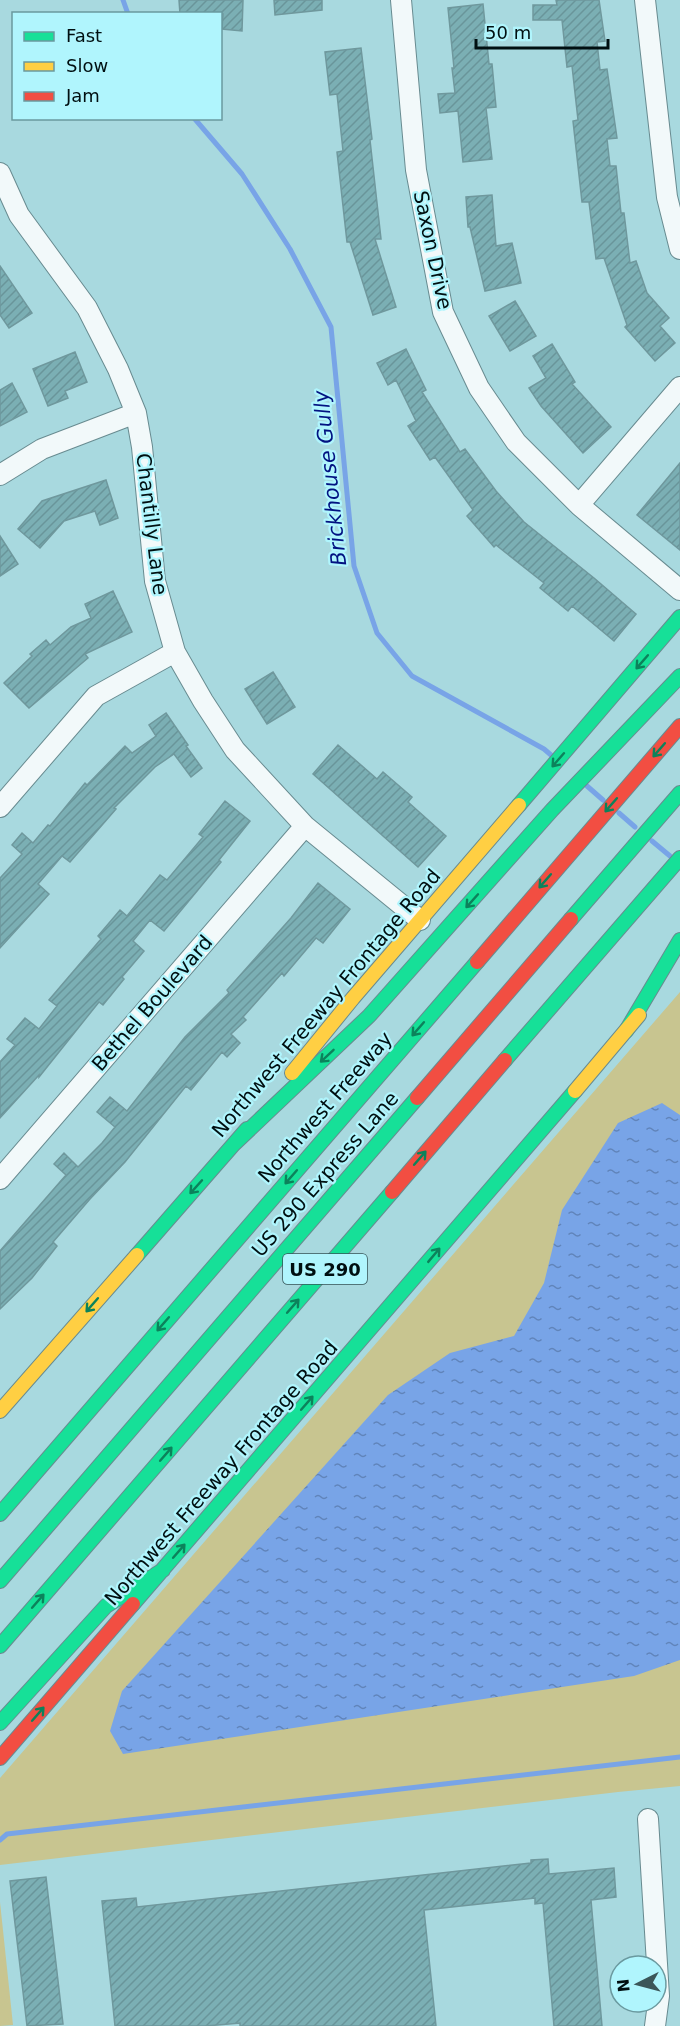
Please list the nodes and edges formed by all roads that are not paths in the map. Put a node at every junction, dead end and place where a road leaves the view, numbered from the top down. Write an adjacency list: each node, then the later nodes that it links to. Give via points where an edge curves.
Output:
1 (401, 0): 8 (street, Saxon Drive, via 416,170 443,312 479,388 516,442)
2 (645, 0): 4 (street, via 667,197)
3 (0, 173): 6 (street, Chantilly Lane, via 19,215 87,308)
4 (680, 249)
5 (680, 387): 8 (street)
6 (136, 413): 7 (street, via 42,448); 11 (street, Chantilly Lane, via 155,581)
7 (0, 475)
8 (579, 505): 9 (street, Saxon Drive)
9 (680, 590)
10 (680, 617): 18 (main road, Northwest Freeway Frontage Road, one-way to 18)
11 (175, 652): 15 (street, via 96,696); 16 (street, Chantilly Lane, via 235,750)
12 (680, 676): 22 (main road, one-way to 22, via 552,810 369,1016)
13 (680, 726): 25 (main road, Northwest Freeway, one-way to 25)
14 (676, 798): 27 (main road, US 290 Express Lane)
15 (0, 807)
16 (305, 826): 18 (street, Chantilly Lane); 23 (street, Bethel Boulevard)
17 (680, 858): 28 (main road, US 290, one-way to 17)
18 (420, 920): 22 (main road, Northwest Freeway Frontage Road)
19 (680, 940): 21 (main road)
20 (680, 967): 21 (main road, Northwest Freeway Frontage Road)
21 (626, 1031): 26 (main road, Northwest Freeway Frontage Road, one-way to 21)
22 (233, 1145): 24 (main road, Northwest Freeway Frontage Road, one-way to 24)
23 (0, 1179)
24 (0, 1411)
25 (0, 1514)
26 (163, 1570): 29 (main road, via 106,1606); 30 (main road, Northwest Freeway Frontage Road, one-way to 26)
27 (0, 1581)
28 (0, 1646)
29 (0, 1723)
30 (0, 1758)
31 (648, 1819): 32 (street, via 659,1996)
32 (655, 2026)

